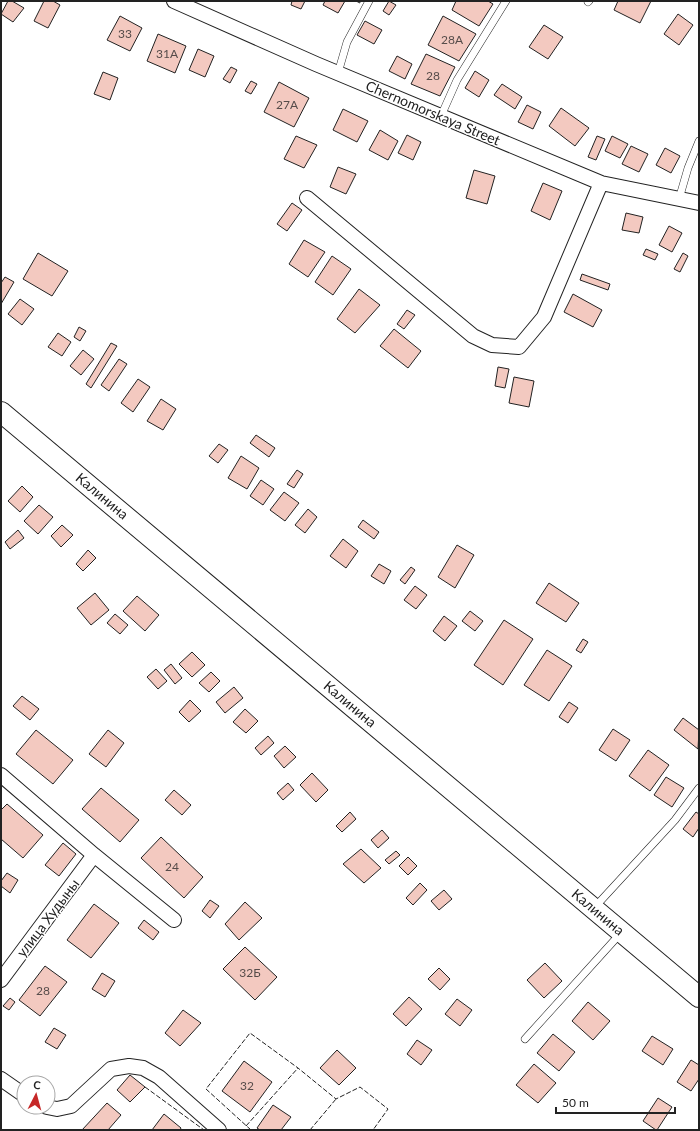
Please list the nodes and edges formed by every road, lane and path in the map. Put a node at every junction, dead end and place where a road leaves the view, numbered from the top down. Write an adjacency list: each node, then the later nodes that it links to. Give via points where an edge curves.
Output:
1 (174, 1): 4 (street, Chernomorskaya Street)
2 (369, 1): 4 (lane, via 347,42)
3 (506, 1): 5 (lane, via 457,80)
4 (338, 73): 5 (street, Chernomorskaya Street)
5 (441, 116): 7 (street, Chernomorskaya Street)
6 (699, 141): 9 (lane)
7 (601, 183): 8 (street, via 544,317 519,347 492,345 473,336); 9 (street, Chernomorskaya Street)
8 (307, 198)
9 (679, 199): 10 (street, Chernomorskaya Street)
10 (699, 203)
11 (1, 412): 15 (street, Калинина)
12 (1, 775): 14 (street)
13 (699, 788): 15 (lane, via 676,820)
14 (94, 855): 16 (street); 18 (street, улица Худыны)
15 (594, 908): 17 (street, Калинина)
16 (174, 920)
17 (622, 932): 19 (street, Калинина); 20 (lane)
18 (1, 980)
19 (699, 997)
20 (525, 1039)
21 (1, 1079): 22 (street)
22 (16, 1089)
23 (56, 1109): 24 (street, via 71,1106 111,1069 129,1066 142,1068 159,1077)
24 (219, 1130)

